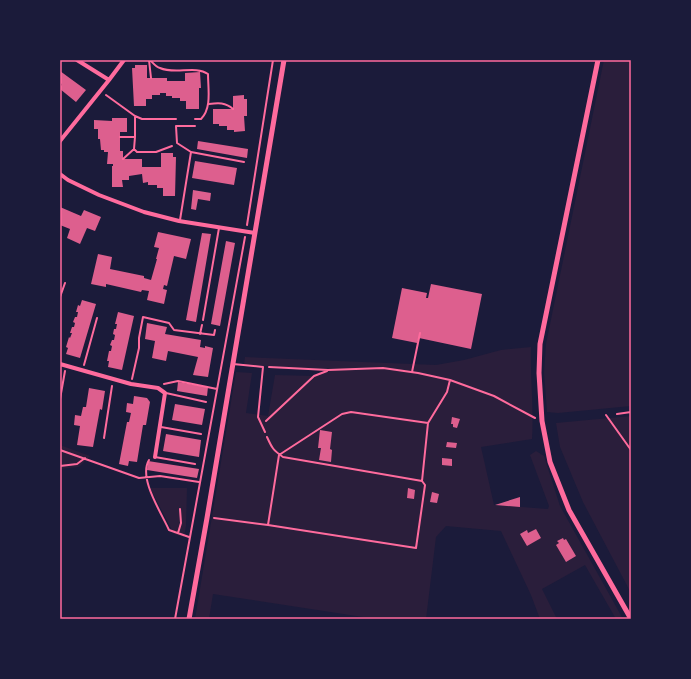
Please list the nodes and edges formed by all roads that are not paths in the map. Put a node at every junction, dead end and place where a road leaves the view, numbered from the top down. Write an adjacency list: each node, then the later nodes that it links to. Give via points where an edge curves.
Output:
1 (77, 60): 5 (street)
2 (124, 60): 5 (street)
3 (284, 60): 13 (street)
4 (598, 60): 25 (street, via 540,344 539,373 542,421 550,462 568,510)
5 (109, 80): 7 (street)
6 (195, 126): 8 (lane, via 176,126 177,143)
7 (60, 141)
8 (191, 152): 9 (lane); 11 (lane)
9 (244, 162)
10 (60, 174): 11 (street, via 99,195 144,212)
11 (180, 221): 12 (street)
12 (219, 228): 13 (street); 14 (lane)
13 (255, 233): 16 (street)
14 (202, 320)
15 (60, 364): 17 (street, via 131,384 158,388)
16 (232, 364): 20 (lane, via 263,367 258,417); 24 (street)
17 (164, 392): 18 (lane); 19 (street)
18 (206, 402)
19 (160, 426): 21 (lane); 22 (street)
20 (265, 432)
21 (201, 434)
22 (155, 457): 23 (lane)
23 (195, 464)
24 (189, 619)
25 (631, 619)

